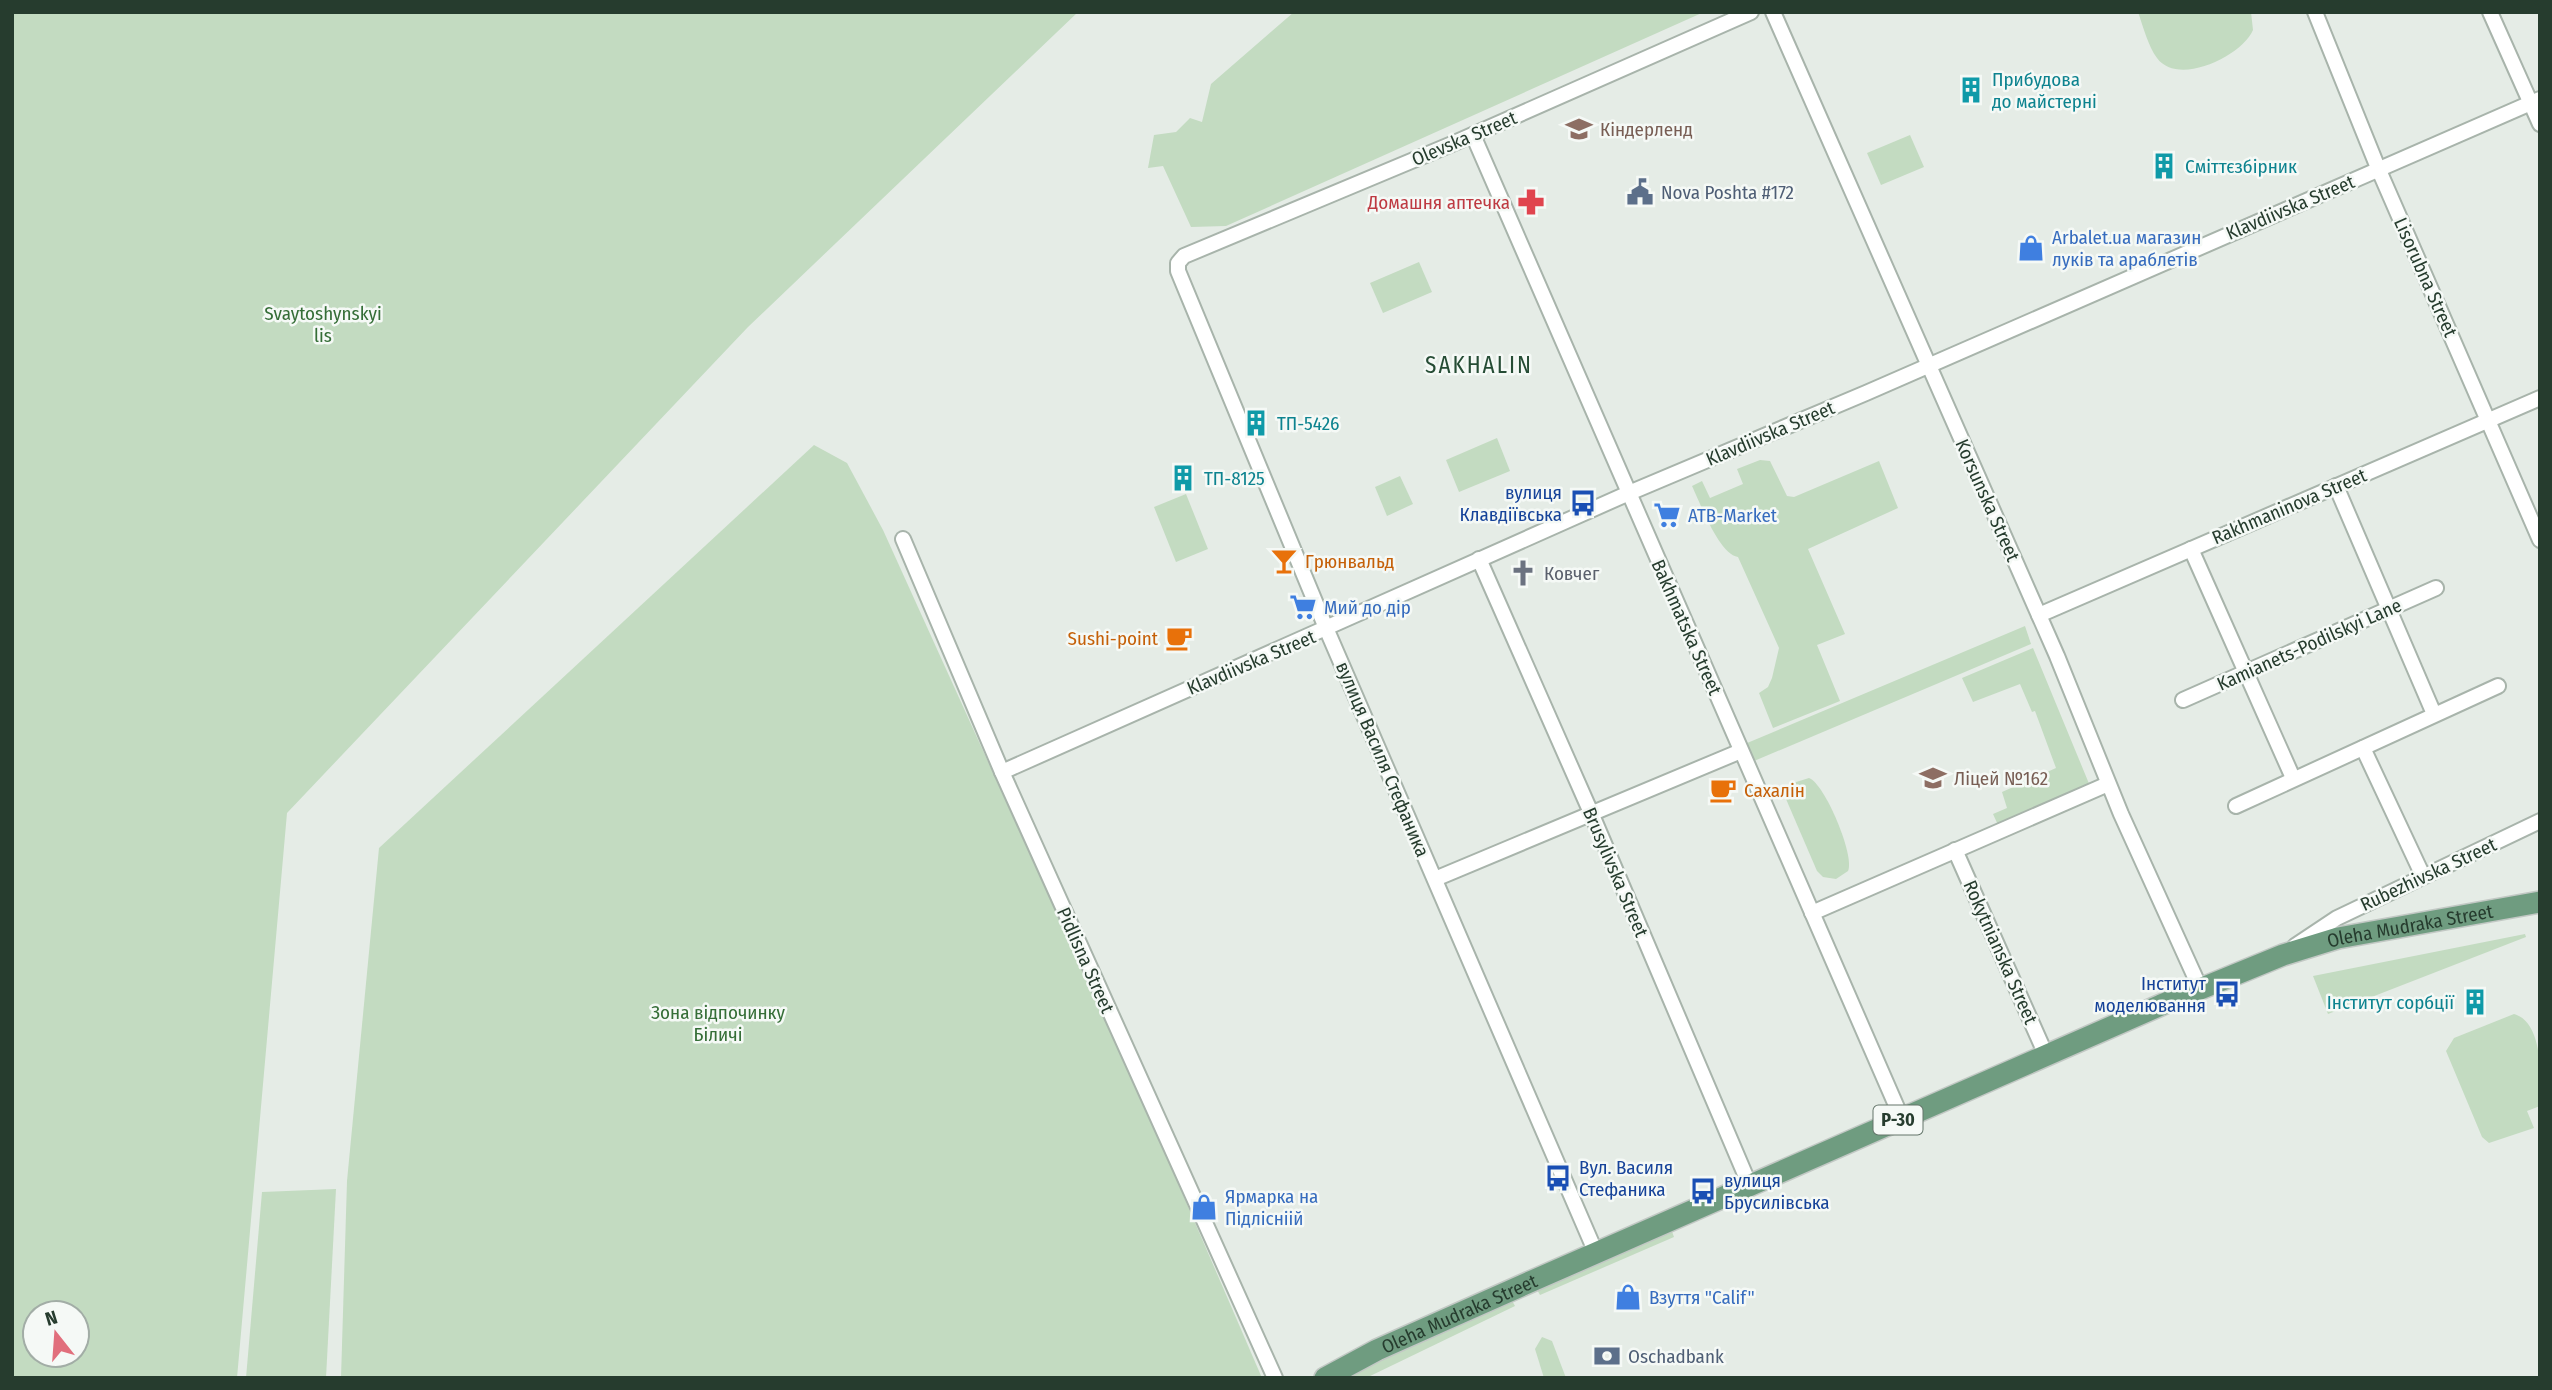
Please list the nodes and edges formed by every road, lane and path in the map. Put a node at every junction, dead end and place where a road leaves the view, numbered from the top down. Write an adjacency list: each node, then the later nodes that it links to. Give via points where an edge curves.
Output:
1 (1751, 12): 7 (street, Olevska Street)
2 (1773, 12): 10 (street, Korsunska Street)
3 (2315, 12): 8 (street, Lisorubna Street)
4 (2490, 12): 5 (street)
5 (2535, 101): 6 (street); 8 (street, Klavdiivska Street)
6 (2540, 124)
7 (1473, 135): 9 (street, Olevska Street, via 1184,256); 14 (street, Bakhmatska Street)
8 (2378, 168): 10 (street, Klavdiivska Street); 12 (street, Lisorubna Street)
9 (1178, 263): 22 (street, вулиця Василя Стефаника)
10 (1929, 366): 14 (street, Klavdiivska Street); 21 (street, Korsunska Street)
11 (2540, 398): 12 (street, Rakhmaninova Street)
12 (2489, 420): 13 (street, Rakhmaninova Street); 16 (street, Lisorubna Street)
13 (2336, 486): 17 (street, Rakhmaninova Street); 20 (street)
14 (1629, 493): 18 (street, Klavdiivska Street); 28 (street, Bakhmatska Street)
15 (903, 539): 29 (street, Pidlisna Street)
16 (2540, 540)
17 (2191, 549): 21 (street, Rakhmaninova Street); 23 (street)
18 (1479, 559): 22 (street, Klavdiivska Street); 33 (street, Brusylivska Street)
19 (2435, 589): 20 (street, Kamianets-Podilskyi Lane)
20 (2390, 609): 23 (street, Kamianets-Podilskyi Lane); 26 (street)
21 (2039, 615): 31 (street, Korsunska Street)
22 (1326, 628): 29 (street, Klavdiivska Street); 37 (street, вулиця Василя Стефаника)
23 (2246, 672): 25 (street, Kamianets-Podilskyi Lane); 30 (street)
24 (2498, 686): 26 (street)
25 (2183, 700)
26 (2434, 714): 27 (street)
27 (2363, 748): 30 (street); 36 (street)
28 (1741, 751): 33 (street); 39 (street, Bakhmatska Street)
29 (1002, 772): 46 (street, Pidlisna Street)
30 (2293, 778): 32 (street)
31 (2108, 783): 35 (street); 41 (street, Korsunska Street)
32 (2236, 806)
33 (1592, 815): 37 (street); 44 (street, Brusylivska Street)
34 (2540, 821): 36 (street, Rubezhivska Street)
35 (1955, 850): 39 (street); 42 (street, Rokytnianska Street)
36 (2423, 876): 40 (street, Rubezhivska Street, via 2337,918)
37 (1435, 879): 45 (street, вулиця Василя Стефаника)
38 (2540, 902): 40 (main road, Oleha Mudraka Street / Р-30, via 2338,938)
39 (1812, 913): 43 (street, Bakhmatska Street)
40 (2283, 954): 41 (main road, Р-30)
41 (2200, 988): 42 (main road, Р-30)
42 (2046, 1055): 43 (main road, Р-30)
43 (1902, 1119): 44 (main road, Р-30)
44 (1750, 1186): 45 (main road, Р-30)
45 (1596, 1253): 47 (main road, Oleha Mudraka Street / Р-30, via 1377,1350)
46 (1275, 1378)
47 (1325, 1378)

